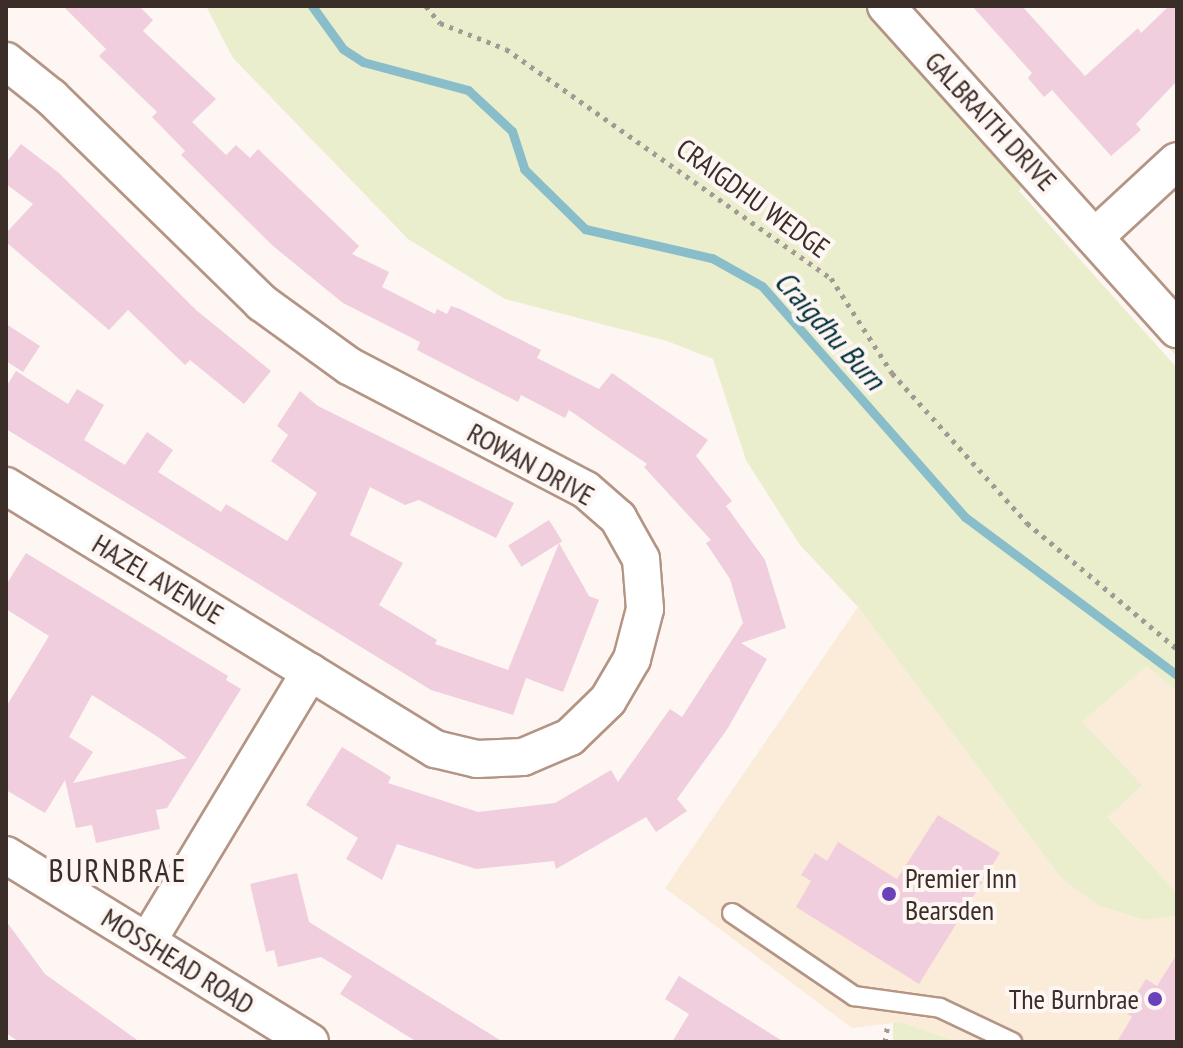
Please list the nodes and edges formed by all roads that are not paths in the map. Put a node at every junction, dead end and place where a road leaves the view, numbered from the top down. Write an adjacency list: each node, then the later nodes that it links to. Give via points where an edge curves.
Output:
1 (886, 6): 4 (street, GALBRAITH DRIVE)
2 (6, 61): 7 (street, ROWAN DRIVE, via 51,97 262,303 349,366 586,490 618,518 641,559 645,609 632,659 608,700 570,737 523,757 477,759 435,749)
3 (1177, 161): 4 (street)
4 (1096, 236): 5 (street, GALBRAITH DRIVE)
5 (1177, 329)
6 (6, 486): 7 (street, HAZEL AVENUE)
7 (310, 672): 10 (street)
8 (6, 855): 10 (street, MOSSHEAD ROAD)
9 (732, 913): 12 (lane, via 854,996 940,1008)
10 (147, 942): 11 (street, MOSSHEAD ROAD)
11 (310, 1042)
12 (1012, 1042)

